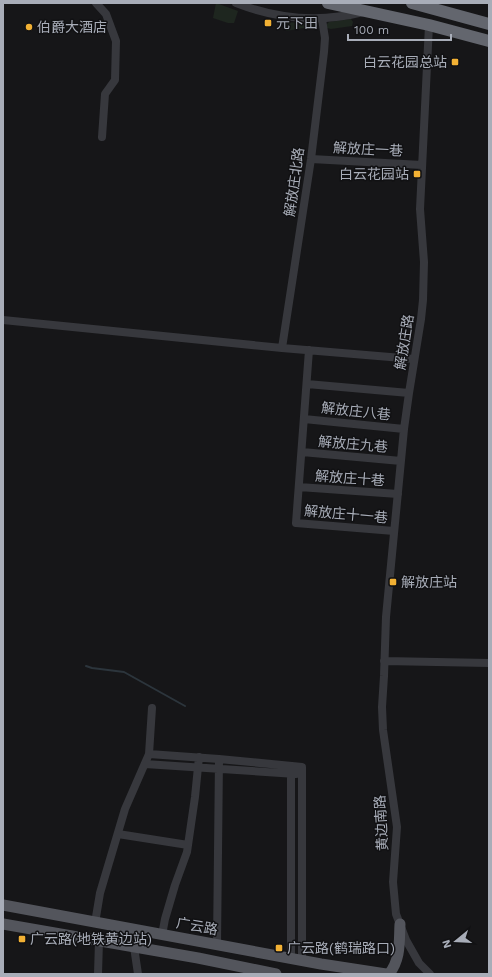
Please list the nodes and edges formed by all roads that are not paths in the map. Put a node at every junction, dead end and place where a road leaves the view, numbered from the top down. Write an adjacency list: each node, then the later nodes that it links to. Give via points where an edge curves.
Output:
1 (96, 3): 11 (street, via 106,14 116,41 115,80 105,94)
2 (236, 3): 7 (street, via 266,12)
3 (328, 3): 6 (highway)
4 (412, 3): 5 (highway)
5 (425, 5): 8 (highway)
6 (366, 11): 7 (street); 9 (highway)
7 (322, 19): 12 (street, 解放庄北路, via 325,45)
8 (489, 24)
9 (429, 25): 10 (highway); 13 (street, 解放庄路)
10 (489, 41)
11 (102, 137)
12 (311, 159): 13 (street, 解放庄一巷); 15 (street, 解放庄北路)
13 (422, 165): 17 (street, 解放庄路, via 420,220 424,280)
14 (3, 320): 15 (street)
15 (282, 348): 16 (street)
16 (310, 350): 17 (street); 18 (street)
17 (414, 359): 19 (street, 解放庄路)
18 (307, 384): 19 (street); 20 (street)
19 (408, 393): 21 (street, 解放庄路)
20 (304, 419): 21 (street, 解放庄八巷); 22 (street)
21 (404, 429): 23 (street, 解放庄路)
22 (302, 452): 23 (street, 解放庄九巷); 24 (street)
23 (401, 461): 25 (street, 解放庄路)
24 (299, 487): 25 (street, 解放庄十巷); 26 (street, 解放庄十一巷, via 296,523)
25 (398, 494): 26 (street, 解放庄路)
26 (394, 531): 27 (street, 解放庄路)
27 (384, 661): 28 (street); 41 (street, 黄边南路, via 382,716 397,828 393,882 396,914)
28 (489, 663)
29 (152, 708): 30 (street)
30 (149, 754): 31 (street); 33 (street)
31 (199, 757): 32 (street); 37 (street)
32 (219, 759): 34 (street); 35 (street)
33 (145, 764): 34 (street); 36 (street, via 125,809)
34 (219, 769): 35 (street); 44 (street)
35 (291, 770): 46 (street); 47 (street, via 302,767)
36 (118, 834): 37 (street); 39 (street, via 100,893)
37 (188, 845): 42 (street, via 174,885)
38 (3, 905): 39 (main road, 广云路)
39 (95, 923): 42 (main road, 广云路)
40 (3, 924): 43 (main road)
41 (400, 924): 53 (main road, via 398,956); 54 (street, 黄边南路, via 419,962)
42 (162, 935): 44 (main road, 广云路)
43 (98, 941): 45 (main road); 49 (street)
44 (217, 945): 46 (main road, 广云路)
45 (134, 947): 50 (street); 51 (main road)
46 (291, 958): 47 (main road, 广云路)
47 (302, 961): 48 (main road, 广云路)
48 (324, 969): 52 (main road, 广云路)
49 (98, 974)
50 (138, 974)
51 (276, 974)
52 (386, 974)
53 (389, 974)
54 (430, 974)

